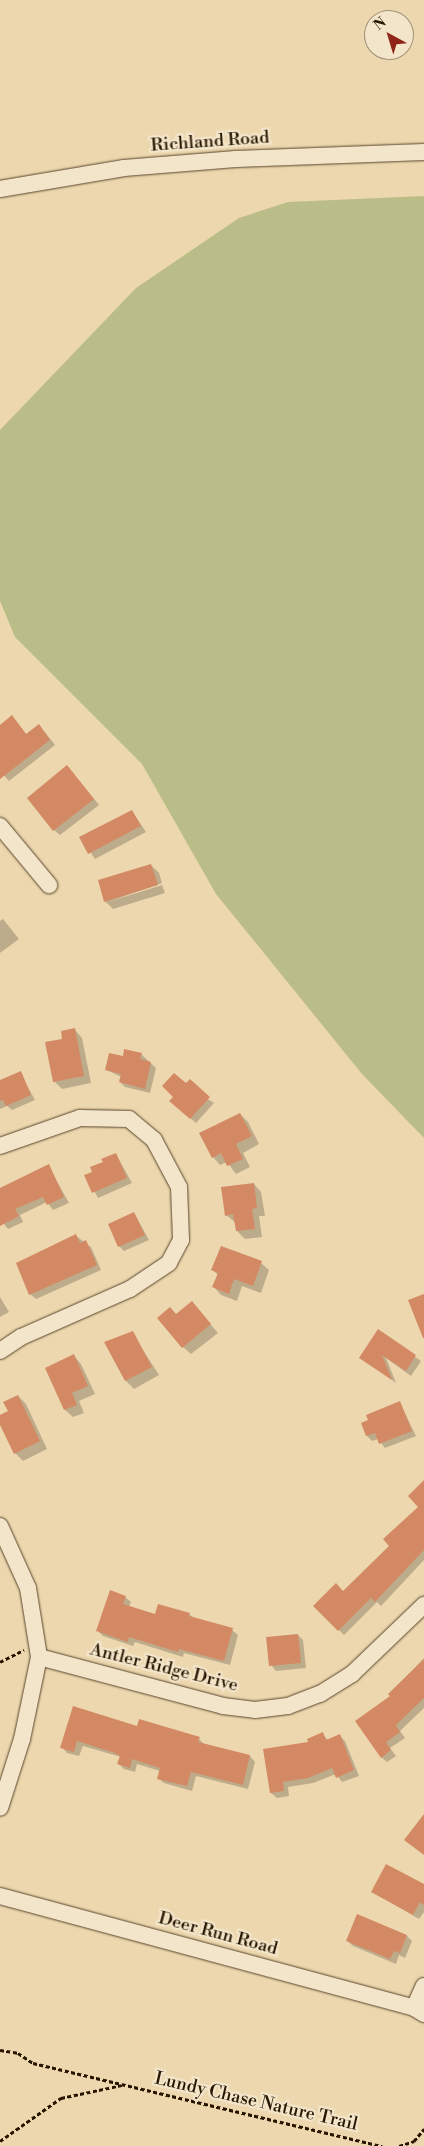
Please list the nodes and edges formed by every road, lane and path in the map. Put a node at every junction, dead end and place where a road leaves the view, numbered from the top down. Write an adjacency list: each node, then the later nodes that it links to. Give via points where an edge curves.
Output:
1 (424, 152): 2 (street, Richland Road, via 236,158 124,168)
2 (0, 189)
3 (0, 826): 4 (street)
4 (48, 885)
5 (0, 1146): 6 (street, via 80,1118 129,1119 154,1140 179,1187 181,1240 169,1263 130,1289 21,1337)
6 (0, 1351)
7 (0, 1526): 9 (street, via 28,1588)
8 (424, 1605): 9 (street, Antler Ridge Drive, via 352,1674 320,1694 288,1706 255,1710 222,1706)
9 (38, 1650): 10 (path); 11 (street, via 22,1739)
10 (0, 1662)
11 (0, 1808)
12 (0, 1896): 14 (street, Deer Run Road)
13 (424, 1986): 14 (street)
14 (419, 2011)
15 (0, 2050): 16 (path, Lundy Chase Nature Trail, via 18,2054 33,2063)
16 (123, 2085): 18 (path, Lundy Chase Nature Trail, via 61,2098); 19 (path, Lundy Chase Nature Trail)
17 (424, 2130): 20 (path, via 414,2141)
18 (0, 2141)
19 (382, 2146)
20 (399, 2146)

